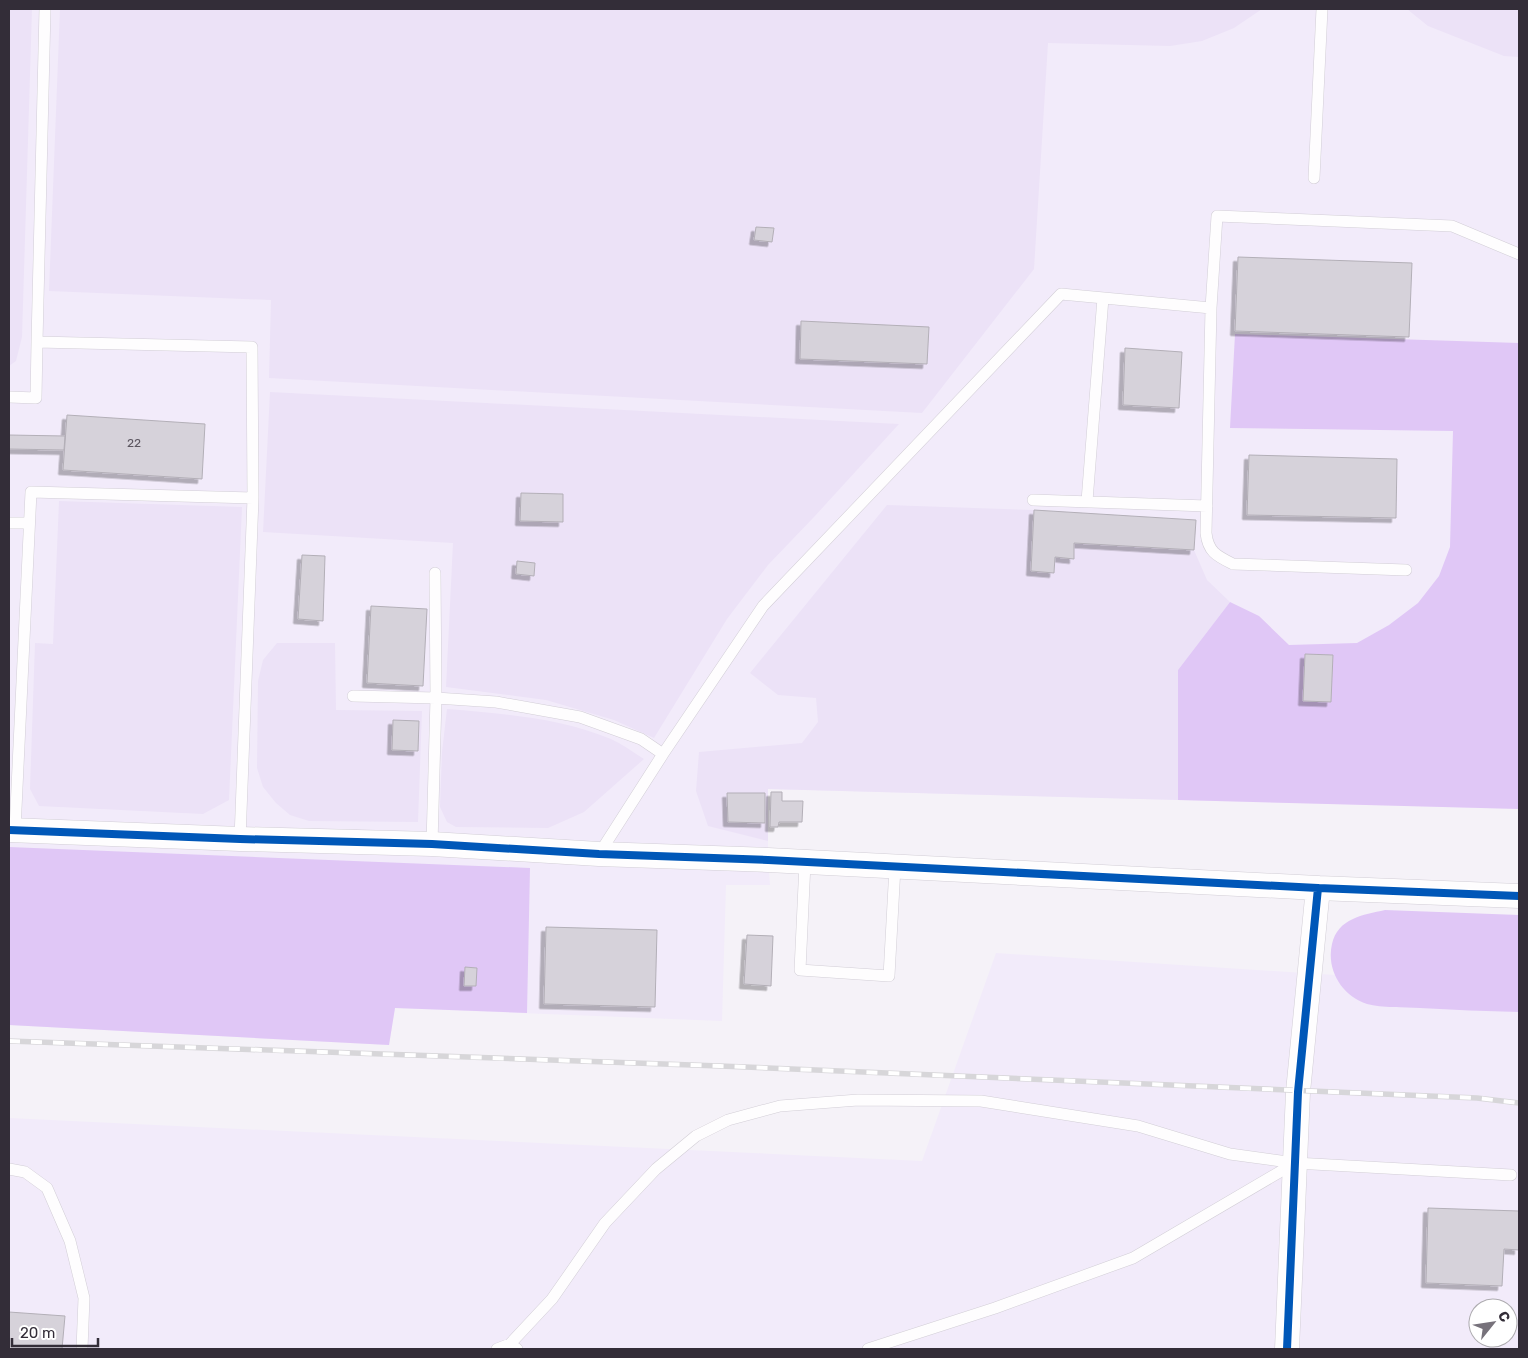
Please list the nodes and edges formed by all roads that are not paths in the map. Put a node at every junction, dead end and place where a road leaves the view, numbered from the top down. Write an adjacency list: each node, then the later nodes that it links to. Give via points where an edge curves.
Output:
1 (45, 9): 7 (lane)
2 (1322, 9): 3 (lane)
3 (1314, 178)
4 (1519, 254): 6 (lane, via 1452,226 1217,216)
5 (1103, 298): 6 (lane); 11 (lane); 19 (lane, via 1061,294 763,606)
6 (1211, 308): 12 (lane)
7 (37, 342): 8 (lane, via 36,398); 9 (lane, via 252,347)
8 (9, 397)
9 (253, 498): 14 (lane, via 31,492); 21 (lane)
10 (1033, 500): 11 (lane)
11 (1087, 501): 12 (lane)
12 (1207, 506): 15 (lane, via 1207,545 1217,556 1233,564)
13 (9, 523): 14 (lane)
14 (29, 523): 20 (lane)
15 (1406, 570)
16 (435, 573): 18 (lane)
17 (353, 696): 18 (lane)
18 (436, 698): 19 (lane, via 496,702 580,717 641,739); 22 (lane)
19 (664, 754): 23 (lane)
20 (12, 830): 21 (street)
21 (240, 839): 22 (street)
22 (432, 844): 23 (street)
23 (599, 854): 24 (street)
24 (806, 863): 25 (street); 25 (lane, via 800,970 889,976)
25 (895, 867): 26 (street)
26 (1318, 888): 27 (street); 28 (street, via 1298,1092)
27 (1519, 896)
28 (1295, 1163): 30 (lane); 31 (lane, via 1230,1154 1138,1126 981,1101 858,1100 780,1106 728,1120 696,1136 656,1169 605,1223 552,1299); 34 (lane, via 1133,1258); 35 (street)
29 (9, 1169): 32 (lane, via 25,1172 47,1188 70,1241 84,1298)
30 (1511, 1175)
31 (513, 1347): 33 (lane)
32 (82, 1349)
33 (497, 1349)
34 (868, 1349)
35 (1287, 1349)

